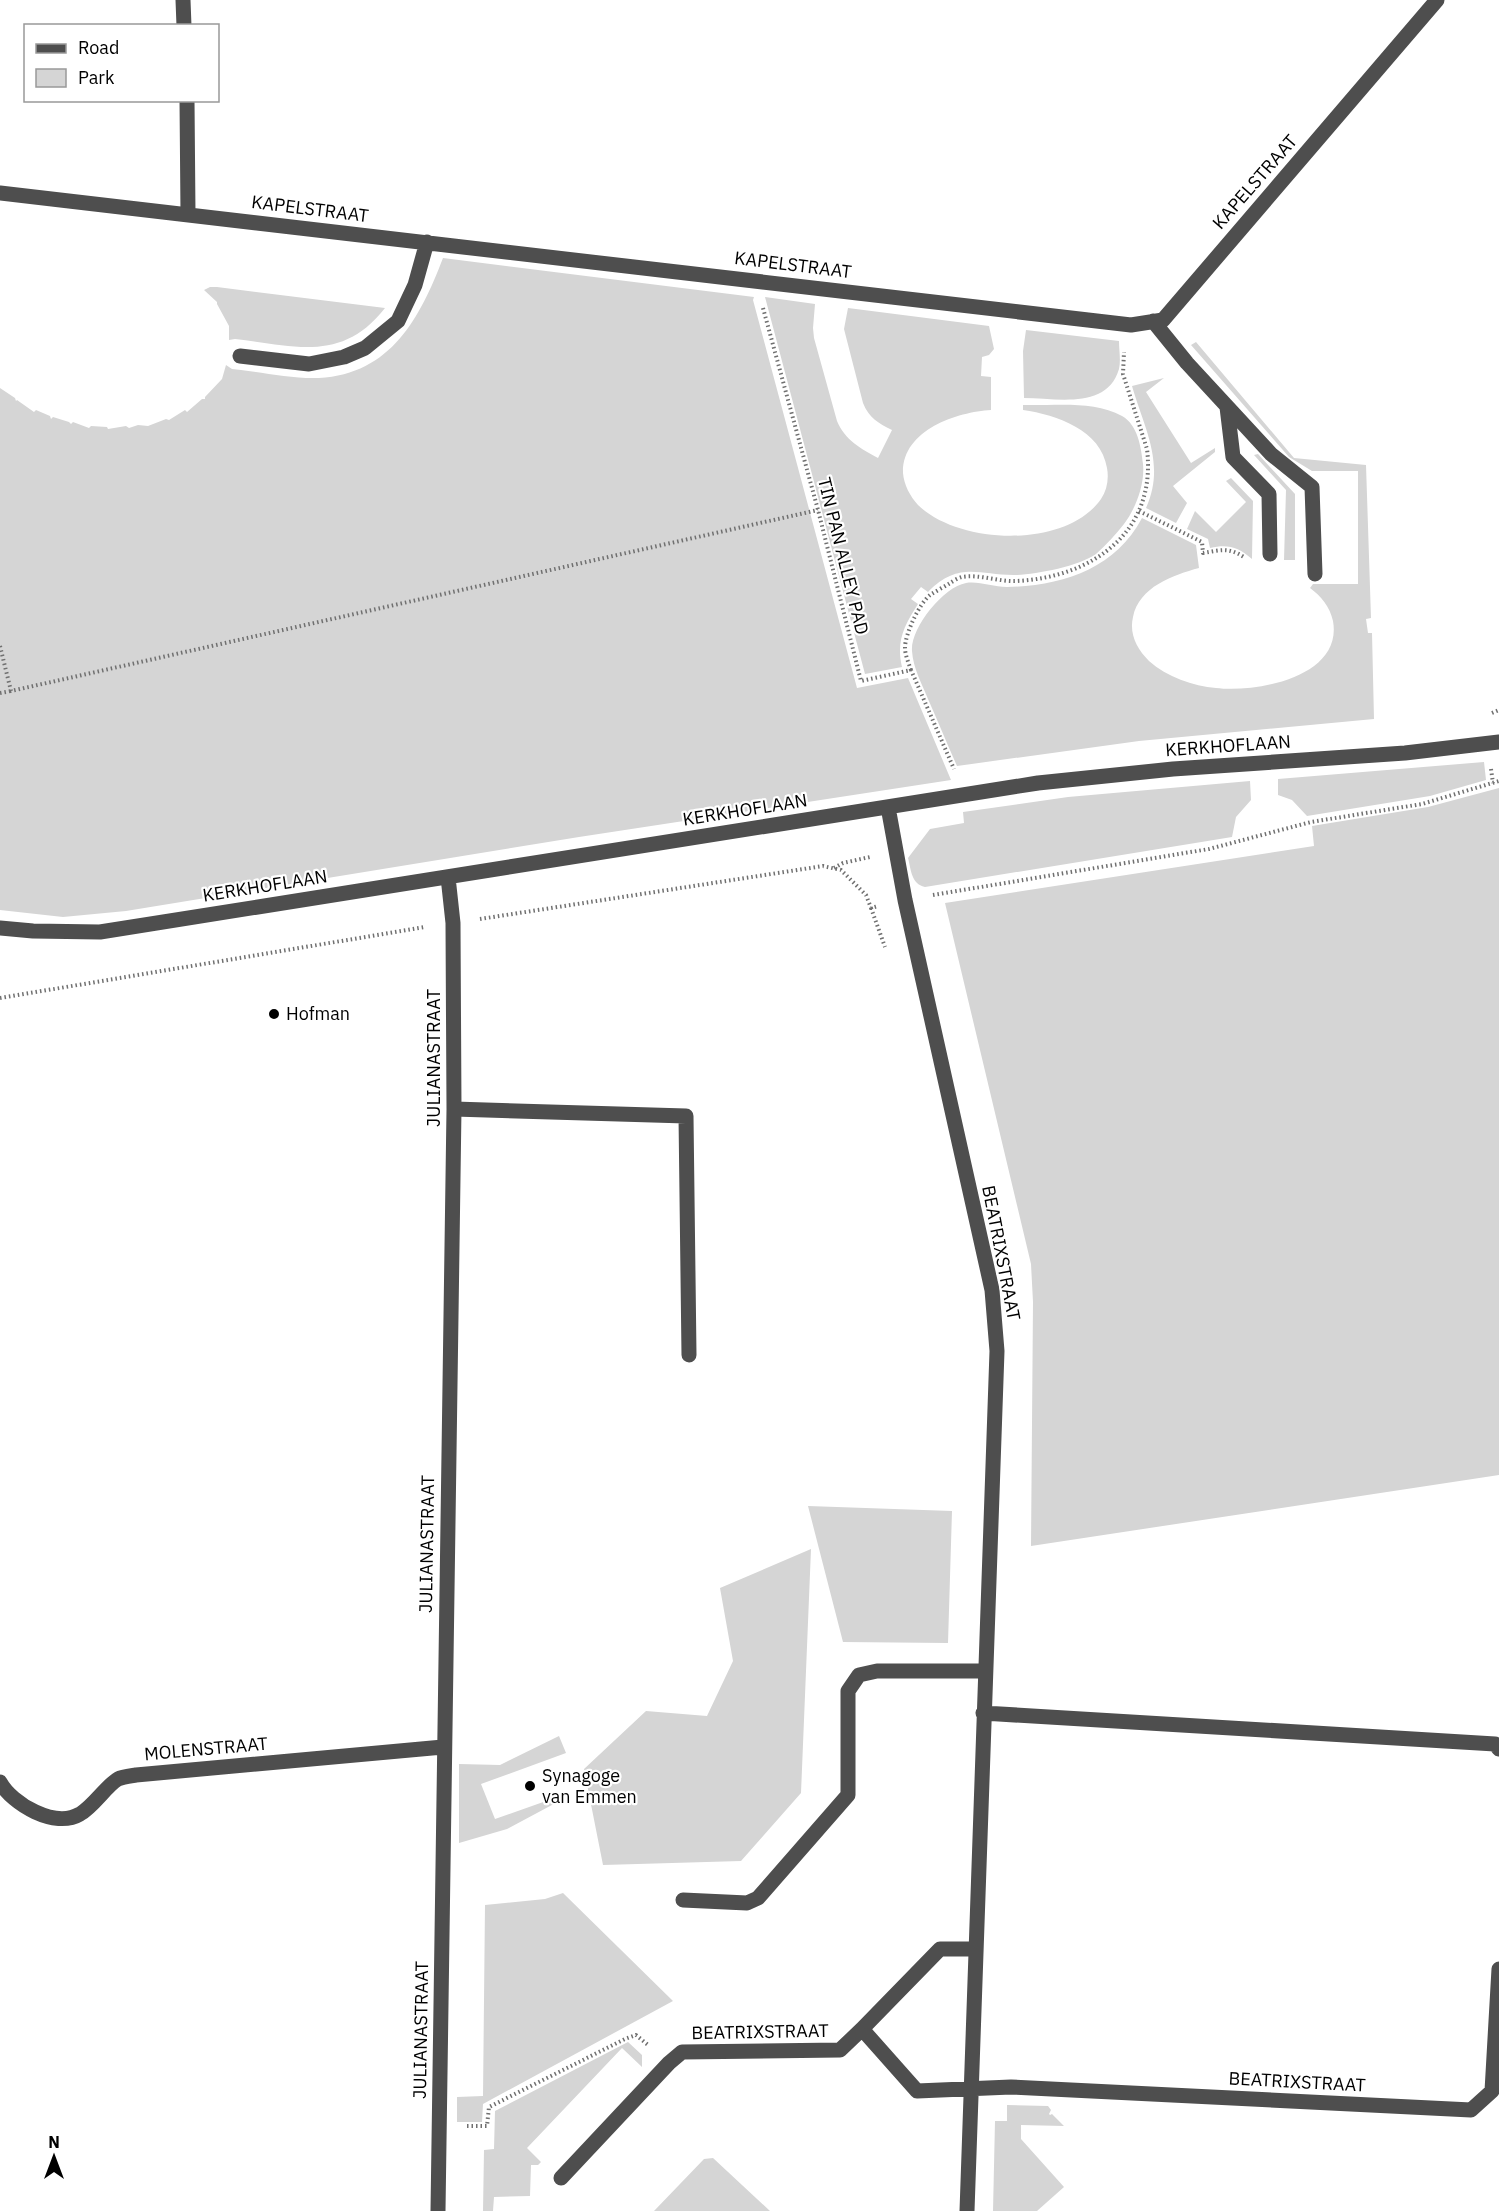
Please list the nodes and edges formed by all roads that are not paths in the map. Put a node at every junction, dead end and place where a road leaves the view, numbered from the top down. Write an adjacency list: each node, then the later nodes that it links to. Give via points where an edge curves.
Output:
1 (183, 0): 3 (street)
2 (1437, 0): 8 (street, KAPELSTRAAT, via 1163,320)
3 (184, 24)
4 (186, 102): 6 (street)
5 (0, 193): 6 (street, KAPELSTRAAT)
6 (188, 214): 7 (street, KAPELSTRAAT)
7 (427, 242): 8 (street, KAPELSTRAAT, via 1131,325); 9 (street, via 415,285 398,321 365,348 345,357 309,364)
8 (1153, 321): 10 (street)
9 (240, 356)
10 (1227, 407): 11 (street, via 1233,457 1269,494); 12 (street, via 1270,454 1312,487)
11 (1270, 554)
12 (1315, 574)
13 (1499, 742): 14 (street, KERKHOFLAAN, via 1038,783)
14 (888, 807): 15 (street, KERKHOFLAAN); 19 (street, BEATRIXSTRAAT, via 992,1290 997,1351)
15 (448, 877): 16 (street, KERKHOFLAAN, via 100,932); 17 (street, JULIANASTRAAT, via 453,923)
16 (0, 928)
17 (454, 1109): 18 (street, via 686,1116); 21 (street, JULIANASTRAAT)
18 (689, 1355)
19 (985, 1671): 20 (street, BEATRIXSTRAAT); 24 (street, via 877,1671 859,1675 848,1691 848,1795 758,1898 747,1903)
20 (983, 1713): 22 (street, via 1495,1744); 25 (street, BEATRIXSTRAAT)
21 (444, 1747): 23 (street, MOLENSTRAAT, via 136,1775 117,1779 80,1814 69,1818 41,1815 21,1804); 30 (street, JULIANASTRAAT)
22 (1499, 1749)
23 (0, 1782)
24 (683, 1900)
25 (975, 1949): 27 (street, BEATRIXSTRAAT, via 940,1949); 28 (street, BEATRIXSTRAAT)
26 (1499, 1969): 28 (street, BEATRIXSTRAAT, via 1492,2091 1471,2110 1011,2087)
27 (862, 2029): 28 (street, BEATRIXSTRAAT, via 917,2091); 29 (street, BEATRIXSTRAAT, via 840,2050 682,2052)
28 (972, 2089): 31 (street, BEATRIXSTRAAT)
29 (561, 2178)
30 (438, 2211)
31 (967, 2211)

